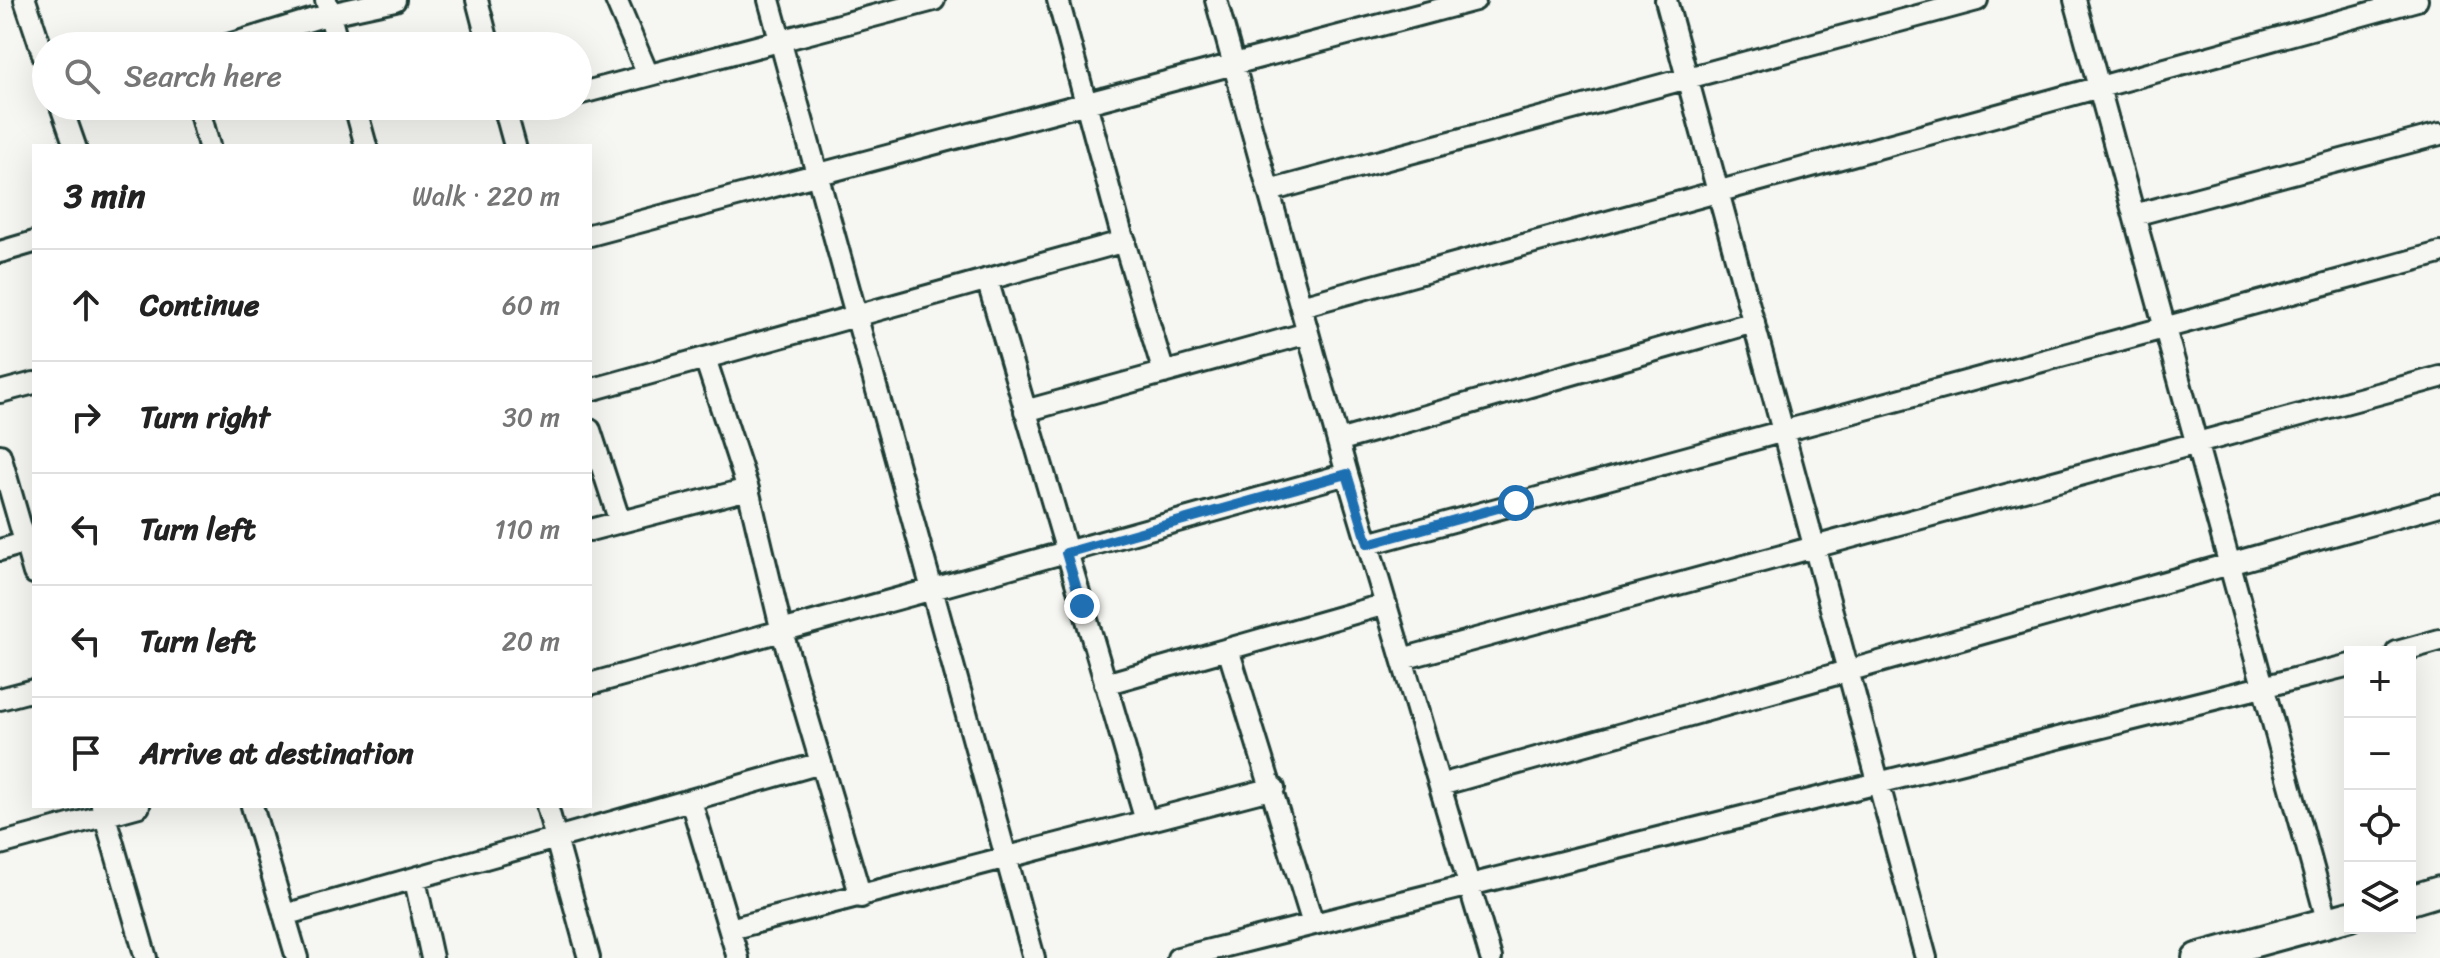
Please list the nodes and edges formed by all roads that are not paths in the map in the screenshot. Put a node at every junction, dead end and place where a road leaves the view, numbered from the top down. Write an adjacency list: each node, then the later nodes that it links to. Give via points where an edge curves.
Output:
1 (25, 0): 15 (street)
2 (395, 0): 14 (street)
3 (477, 0): 18 (street)
4 (616, 0): 21 (street)
5 (769, 0): 19 (street)
6 (1058, 0): 25 (street)
7 (1216, 0): 20 (street)
8 (1475, 0): 20 (street)
9 (1666, 0): 22 (street)
10 (1977, 0): 22 (street)
11 (2075, 0): 23 (street)
12 (2417, 0): 23 (street)
13 (909, 4): 19 (street)
14 (328, 7): 16 (street); 17 (street)
15 (36, 32)
16 (262, 32)
17 (334, 32)
18 (485, 32)
19 (780, 39): 21 (street); 35 (street)
20 (1234, 64): 25 (street); 36 (street)
21 (648, 75): 24 (street)
22 (1688, 78): 36 (street); 37 (street)
23 (2099, 87): 37 (street); 38 (street)
24 (592, 90)
25 (1086, 103): 35 (street); 40 (street)
26 (66, 120): 31 (street)
27 (202, 120): 32 (street)
28 (359, 120): 33 (street)
29 (508, 120): 34 (street)
30 (2440, 134): 38 (street)
31 (74, 144)
32 (208, 144)
33 (365, 144)
34 (514, 144)
35 (818, 175): 39 (street); 46 (street)
36 (1269, 191): 45 (street)
37 (1718, 192): 45 (street); 47 (street)
38 (2134, 215): 48 (street)
39 (592, 234)
40 (1124, 241): 44 (street); 51 (street)
41 (32, 243): 42 (street)
42 (0, 252)
43 (2440, 253): 48 (street)
44 (987, 279): 46 (street); 56 (street)
45 (1301, 306): 49 (street)
46 (857, 316): 50 (street); 73 (street)
47 (1754, 322): 57 (street); 59 (street)
48 (2165, 328): 57 (street); 60 (street)
49 (1308, 333): 51 (street); 59 (street)
50 (705, 358): 54 (street); 63 (street)
51 (1164, 373): 56 (street)
52 (2440, 377): 60 (street)
53 (32, 384): 55 (street)
54 (592, 389)
55 (0, 392)
56 (1025, 411): 71 (street)
57 (1783, 431): 68 (street); 69 (street)
58 (592, 436): 65 (street)
59 (1338, 441): 62 (street)
60 (2197, 443): 69 (street); 72 (street)
61 (0, 455): 67 (street)
62 (1347, 474): 68 (street); 71 (street)
63 (748, 489): 65 (street); 75 (street)
64 (2440, 505): 72 (street)
65 (620, 522): 66 (street)
66 (592, 529)
67 (30, 542): 70 (street)
68 (1368, 544): 74 (street)
69 (1815, 547): 79 (street); 81 (street)
70 (0, 550)
71 (1066, 553): 73 (street); 83 (street)
72 (2230, 564): 81 (street); 84 (street)
73 (933, 591): 75 (street); 99 (street)
74 (1386, 604): 78 (street); 79 (street)
75 (782, 632): 82 (street); 87 (street)
76 (2440, 640): 77 (street)
77 (2416, 647)
78 (1228, 649): 83 (street); 90 (street)
79 (1402, 659): 89 (street)
80 (2344, 667): 84 (street)
81 (1848, 671): 88 (street); 89 (street)
82 (592, 683)
83 (1105, 684): 96 (street)
84 (2264, 688): 88 (street); 106 (street)
85 (32, 691): 86 (street)
86 (0, 699)
87 (821, 763): 91 (street); 103 (street)
88 (1879, 784): 101 (street); 117 (street)
89 (1440, 785): 101 (street)
90 (1274, 788): 96 (street); 107 (street)
91 (691, 801): 97 (street); 108 (street)
92 (125, 808): 95 (street)
93 (253, 808): 105 (street)
94 (548, 808): 97 (street)
95 (103, 811): 98 (street); 109 (street)
96 (1146, 821): 99 (street)
97 (556, 839): 100 (street); 112 (street)
98 (0, 844)
99 (1006, 859): 103 (street); 114 (street)
100 (415, 880): 105 (street); 111 (street)
101 (1470, 886): 107 (street); 116 (street)
102 (2440, 891): 104 (main road)
103 (861, 897): 108 (street)
104 (2416, 898)
105 (284, 915): 110 (street)
106 (2339, 920): 118 (main road)
107 (1313, 924): 115 (street)
108 (730, 929): 113 (street)
109 (146, 958)
110 (297, 958)
111 (432, 958)
112 (589, 958)
113 (738, 958)
114 (1034, 958)
115 (1178, 958)
116 (1491, 958)
117 (1926, 958)
118 (2197, 958)

